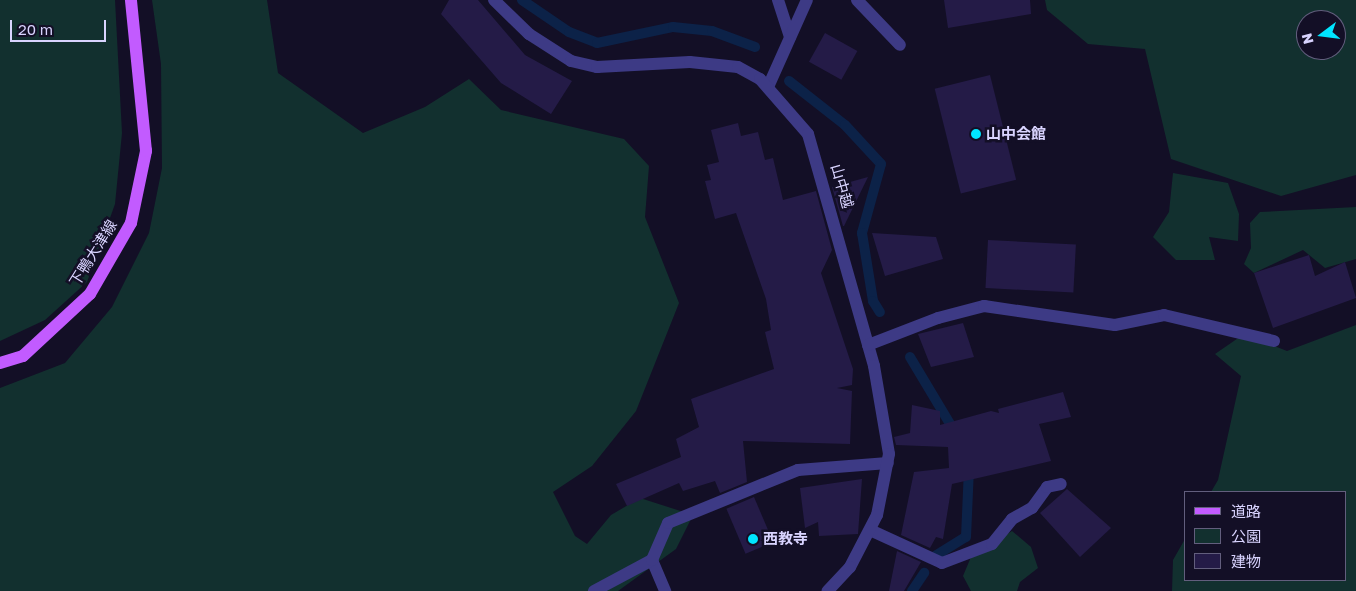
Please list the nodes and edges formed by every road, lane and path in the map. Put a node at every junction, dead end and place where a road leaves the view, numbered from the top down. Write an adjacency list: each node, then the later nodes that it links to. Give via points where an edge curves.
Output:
1 (131, 0): 11 (main road, 下鴨大津線, via 146,151 131,223 90,294 22,356)
2 (494, 0): 8 (street, 山中越, via 529,34 571,61 597,67 713,63 738,68)
3 (778, 0): 6 (street)
4 (807, 0): 6 (street)
5 (857, 0): 7 (street)
6 (790, 37): 8 (street)
7 (900, 45)
8 (768, 86): 10 (street, 山中越, via 794,113 811,141)
9 (1274, 340): 10 (street, via 1164,315 1114,325 984,306 938,318)
10 (868, 345): 12 (street, 山中越, via 886,420)
11 (0, 363)
12 (888, 463): 14 (street, 山中越, via 885,488); 15 (street, via 798,470 668,523)
13 (1060, 484): 14 (street, via 1047,487 1032,508 1012,519 992,544 942,562)
14 (870, 530): 18 (street, 山中越, via 850,567)
15 (652, 560): 16 (street); 17 (street)
16 (594, 591)
17 (665, 591)
18 (828, 591)

